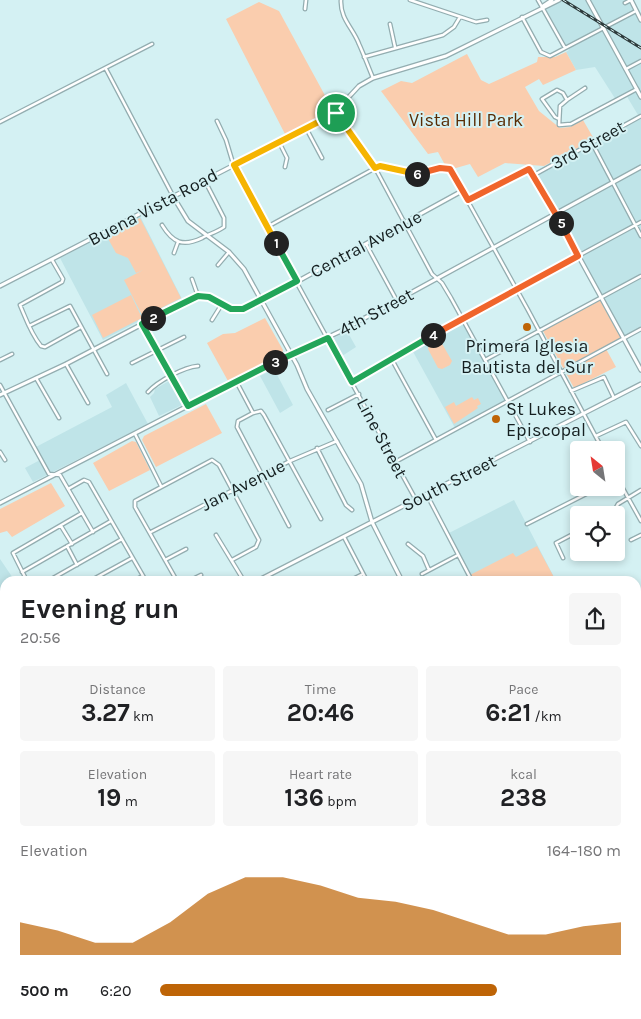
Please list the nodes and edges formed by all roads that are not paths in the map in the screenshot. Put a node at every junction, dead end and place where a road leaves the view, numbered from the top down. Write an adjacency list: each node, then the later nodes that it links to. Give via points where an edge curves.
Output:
1 (306, 0): 11 (street)
2 (341, 0): 22 (street, via 345,21)
3 (410, 0): 13 (street)
4 (538, 0): 10 (street)
5 (552, 0): 10 (street, Buena Vista Road)
6 (559, 0): 10 (street, Buena Vista Road)
7 (588, 0): 18 (street)
8 (631, 0): 9 (street); 12 (street)
9 (625, 3)
10 (542, 7): 14 (street, Buena Vista Road); 21 (street)
11 (305, 9)
12 (636, 11): 16 (street); 18 (street)
13 (460, 17): 15 (street, via 476,22); 20 (street, via 454,27 443,35)
14 (522, 17): 21 (street, via 545,55); 26 (street, Buena Vista Road, via 446,56)
15 (487, 20)
16 (641, 20)
17 (390, 24): 20 (street)
18 (603, 28): 21 (street); 25 (street)
19 (152, 44): 24 (street)
20 (395, 47): 22 (street)
21 (565, 48)
22 (364, 57): 26 (street)
23 (641, 61): 25 (street)
24 (105, 68): 35 (street); 48 (street)
25 (626, 69): 28 (street)
26 (373, 78): 31 (street, Buena Vista Road, via 360,86)
27 (585, 88): 30 (street)
28 (637, 89): 29 (street); 33 (street, via 565,125 558,125)
29 (641, 97)
30 (568, 100): 33 (street, via 560,106); 33 (street, via 557,90 542,99)
31 (336, 113): 36 (street, Buena Vista Road); 43 (street)
32 (641, 116): 38 (street, 3rd Street)
33 (559, 119)
34 (217, 121): 40 (street, Line Street)
35 (0, 122)
36 (306, 128): 37 (street, Buena Vista Road); 39 (street)
37 (279, 142): 40 (street, Buena Vista Road); 41 (street, via 286,158)
38 (592, 144): 44 (street, 3rd Street); 46 (street)
39 (322, 158)
40 (234, 165): 45 (street, Buena Vista Road); 55 (street, Line Street)
41 (285, 167)
42 (641, 167): 46 (street, 4th Street)
43 (375, 168): 47 (street, via 380,166 419,175 448,168); 52 (street); 55 (street)
44 (534, 175): 49 (street, via 526,169); 50 (street)
45 (205, 181): 48 (street, Buena Vista Road); 56 (street, via 225,223 221,229)
46 (613, 182): 50 (street, 4th Street); 54 (street)
47 (462, 191): 49 (street); 52 (street, Central Avenue)
48 (174, 198): 56 (street, via 188,221); 64 (street, Buena Vista Road)
49 (468, 200): 60 (street)
50 (556, 214): 60 (street, 4th Street); 63 (street)
51 (641, 222): 54 (street)
52 (404, 223): 59 (street, Central Avenue); 68 (street)
53 (162, 225): 58 (street)
54 (635, 226): 57 (street); 63 (street)
55 (267, 227): 69 (street, Line Street)
56 (206, 236): 58 (street, via 191,243); 61 (street)
57 (641, 236)
58 (178, 242): 62 (street)
59 (366, 244): 69 (street, Central Avenue); 75 (street)
60 (494, 248): 68 (street, 4th Street); 71 (street)
61 (229, 252): 65 (street); 74 (street, via 241,265)
62 (174, 253)
63 (578, 256): 71 (street); 73 (street)
64 (52, 260): 70 (street, Buena Vista Road); 80 (street, via 62,282 20,305)
65 (218, 265)
66 (641, 276): 73 (street)
67 (192, 279): 72 (street)
68 (437, 279): 75 (street, 4th Street); 77 (street)
69 (297, 281): 74 (street, Central Avenue); 85 (street, Line Street)
70 (0, 286)
71 (517, 289): 77 (street); 83 (street)
72 (198, 296): 76 (street, Central Avenue, via 209,297); 79 (street)
73 (601, 297): 83 (street); 86 (street)
74 (262, 300): 76 (street, Central Avenue, via 240,310); 90 (street)
75 (396, 301): 85 (street, 4th Street)
76 (222, 304): 78 (street)
77 (463, 319): 91 (street); 93 (street)
78 (212, 320)
79 (142, 324): 87 (street); 88 (street)
80 (29, 326): 81 (street, via 35,339 45,347); 81 (street, via 67,306 74,310)
81 (81, 327): 87 (street)
82 (641, 329): 86 (street)
83 (539, 330): 93 (street); 98 (street)
84 (184, 336): 88 (street)
85 (328, 338): 90 (street, 4th Street); 103 (street, Line Street)
86 (624, 339): 97 (street); 98 (street)
87 (93, 349): 95 (street); 99 (street)
88 (158, 351): 94 (street); 100 (street)
89 (12, 354): 92 (street)
90 (292, 354): 102 (street, 4th Street); 122 (street, via 307,389)
91 (391, 357): 103 (street); 121 (street)
92 (0, 360)
93 (485, 360): 112 (street)
94 (132, 363)
95 (66, 364): 101 (street); 113 (street)
96 (198, 366): 100 (street)
97 (641, 370)
98 (561, 372): 106 (street); 112 (street)
99 (107, 374)
100 (172, 377): 107 (street); 114 (street)
101 (36, 378): 108 (street); 118 (street)
102 (236, 381): 114 (street, 4th Street); 116 (street)
103 (352, 382): 109 (street, Line Street)
104 (641, 384): 111 (street, South Street)
105 (0, 385): 108 (street)
106 (571, 391): 111 (street, via 604,377); 117 (street)
107 (148, 392)
108 (4, 393): 110 (street); 131 (street, via 49,474)
109 (359, 394): 115 (street); 130 (street, Line Street)
110 (0, 395)
111 (614, 398): 117 (street, South Street)
112 (507, 401): 121 (street); 124 (street)
113 (88, 403)
114 (188, 406): 119 (street, 4th Street)
115 (328, 410)
116 (253, 413): 129 (street, via 264,415); 132 (street, via 238,421 236,427)
117 (584, 414): 120 (street); 124 (street, South Street)
118 (58, 418)
119 (134, 433): 131 (street, 4th Street); 133 (street)
120 (596, 436): 123 (street); 125 (street, via 626,422)
121 (436, 440): 130 (street)
122 (337, 441): 126 (street, Jan Avenue); 149 (street, via 361,484)
123 (598, 441)
124 (530, 442): 138 (street, South Street)
125 (641, 446)
126 (317, 448): 129 (street, Jan Avenue); 144 (street, via 346,505)
127 (0, 452): 128 (street)
128 (5, 460)
129 (290, 462): 132 (street, Jan Avenue); 146 (street)
130 (395, 462): 141 (street, Line Street)
131 (54, 475): 134 (street, via 60,475); 142 (street, 4th Street)
132 (261, 476): 135 (street, Jan Avenue); 152 (street)
133 (161, 486): 135 (street, via 209,461 216,461); 154 (street, via 135,501 135,507)
134 (68, 489): 145 (street); 147 (street, via 87,480)
135 (233, 490): 154 (street, Jan Avenue); 169 (street, via 259,542)
136 (641, 490): 140 (street)
137 (625, 492): 140 (street)
138 (427, 495): 141 (street, South Street); 165 (street)
139 (582, 496): 150 (street)
140 (628, 497): 143 (street); 148 (street)
141 (416, 500): 149 (street, South Street)
142 (0, 502)
143 (618, 506)
144 (352, 510)
145 (82, 513): 151 (street); 153 (street)
146 (321, 519)
147 (111, 521): 153 (street); 159 (street)
148 (641, 521)
149 (372, 522): 158 (street, South Street); 183 (street)
150 (527, 524)
151 (61, 526): 161 (street); 172 (street, via 12,555)
152 (289, 526)
153 (93, 532): 161 (street)
154 (151, 532): 168 (street)
155 (216, 535): 169 (street)
156 (641, 535): 160 (street)
157 (570, 536): 167 (street, via 556,543)
158 (344, 537): 173 (street); 181 (street, South Street)
159 (122, 539): 166 (street); 170 (street)
160 (631, 540)
161 (72, 544): 163 (street)
162 (408, 544): 171 (street, via 423,556)
163 (67, 546): 170 (street); 172 (street)
164 (186, 549): 168 (street)
165 (458, 555): 171 (street); 184 (street)
166 (132, 558): 177 (street); 178 (street)
167 (563, 558)
168 (165, 560): 179 (street)
169 (232, 560): 180 (street)
170 (78, 565): 176 (street)
171 (429, 570): 174 (street)
172 (22, 572): 175 (street)
173 (363, 574): 182 (street)
174 (422, 574)
175 (24, 576)
176 (57, 576)
177 (99, 576)
178 (143, 576)
179 (174, 576)
180 (241, 576)
181 (267, 576)
182 (359, 576)
183 (399, 576)
184 (469, 576)

